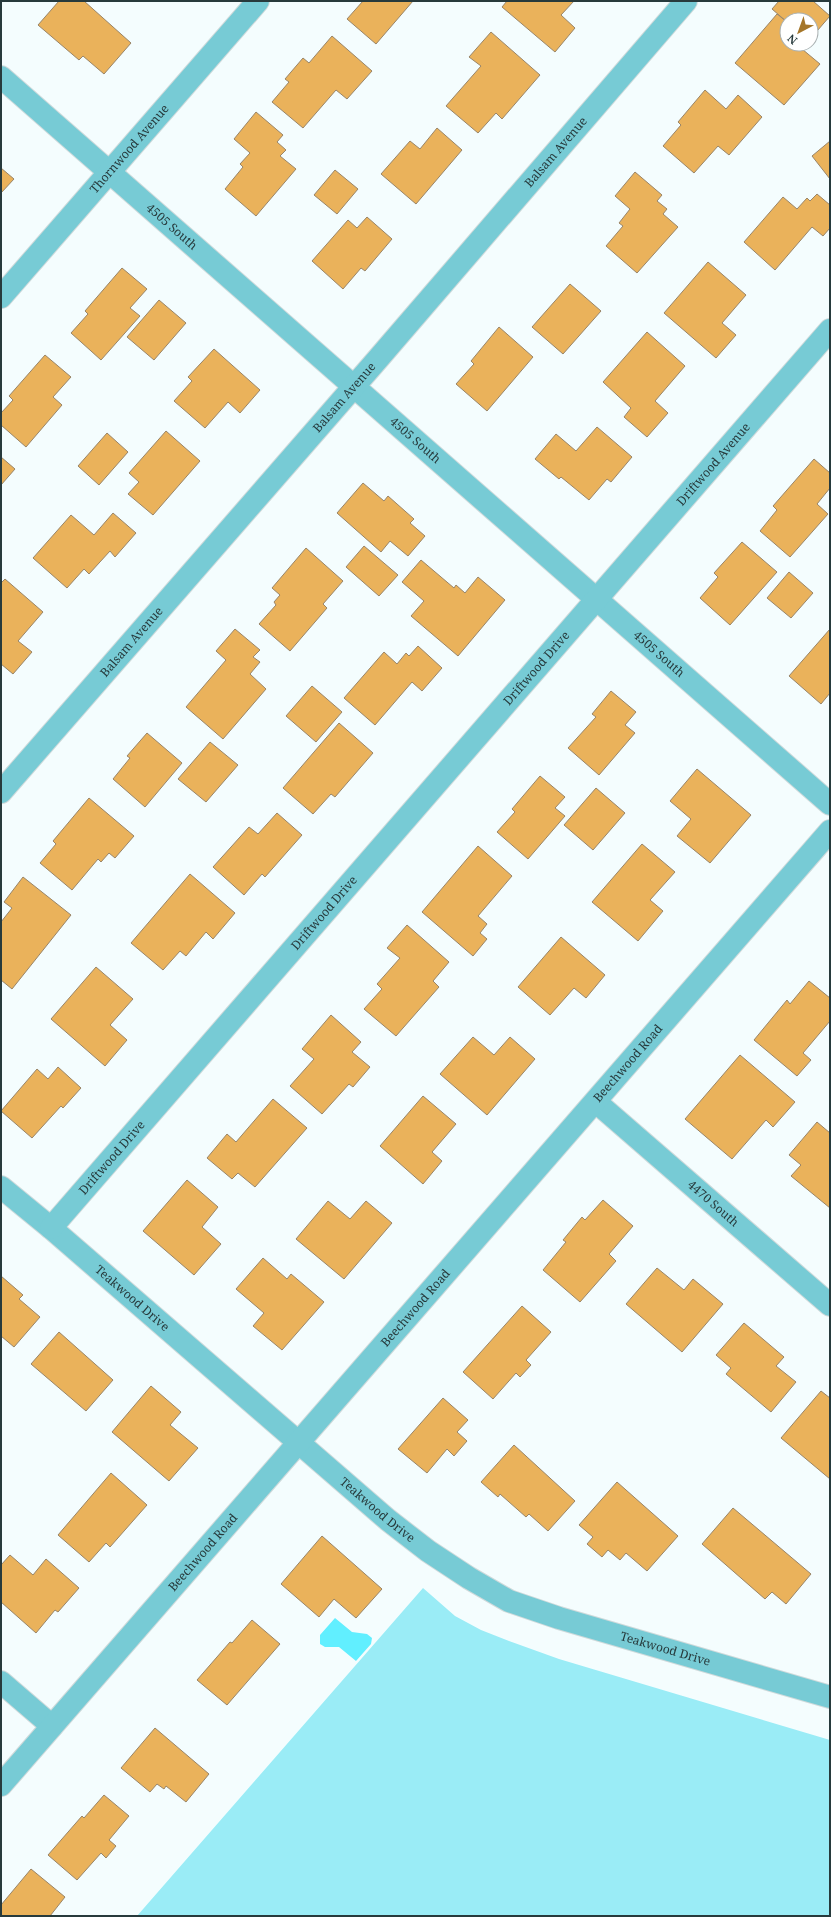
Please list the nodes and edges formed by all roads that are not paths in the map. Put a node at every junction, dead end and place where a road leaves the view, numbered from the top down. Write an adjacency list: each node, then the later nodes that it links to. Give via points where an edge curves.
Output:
1 (258, 1): 4 (street, Thornwood Avenue)
2 (686, 1): 7 (street, Balsam Avenue)
3 (1, 77): 4 (street, 4505 South)
4 (110, 172): 5 (street, Thornwood Avenue); 7 (street, 4505 South)
5 (1, 297)
6 (830, 330): 8 (street, Driftwood Avenue)
7 (355, 386): 8 (street, 4505 South); 9 (street, Balsam Avenue)
8 (598, 599): 10 (street, 4505 South); 14 (street, Driftwood Drive)
9 (1, 792)
10 (830, 804)
11 (830, 831): 12 (street, Beechwood Road)
12 (596, 1102): 15 (street, 4470 South); 16 (street, Beechwood Road)
13 (1, 1187): 14 (street, Teakwood Drive)
14 (51, 1228): 16 (street, Teakwood Drive)
15 (830, 1305)
16 (299, 1443): 18 (street, Teakwood Drive, via 428,1551 509,1601); 19 (street, Beechwood Road)
17 (1, 1682): 19 (street)
18 (830, 1697)
19 (52, 1726): 20 (street, Beechwood Road)
20 (1, 1785)

